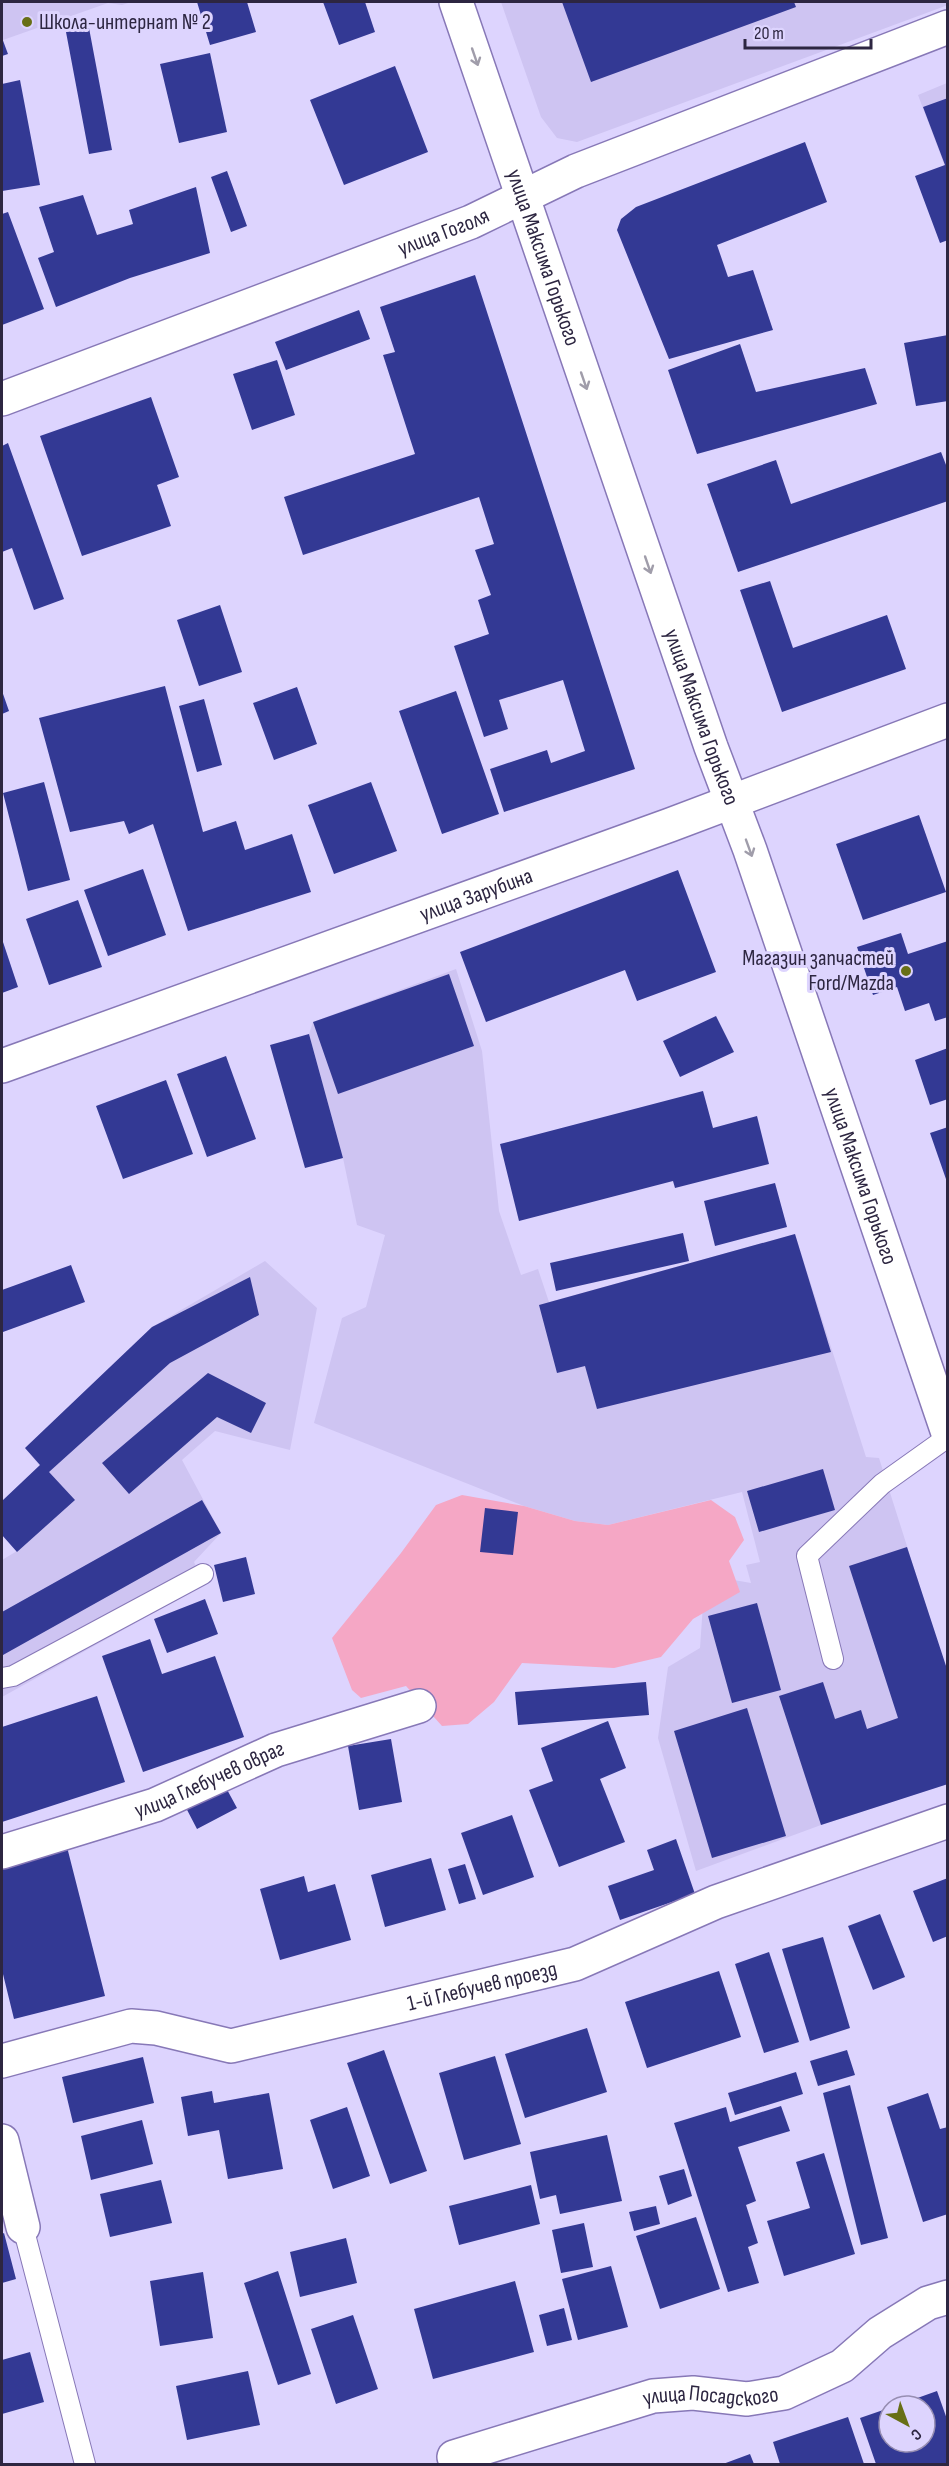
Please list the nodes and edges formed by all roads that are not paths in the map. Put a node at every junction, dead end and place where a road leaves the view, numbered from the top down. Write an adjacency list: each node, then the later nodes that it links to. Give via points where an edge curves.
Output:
1 (456, 2): 3 (street, улица Максима Горького, one-way to 3)
2 (948, 27): 3 (street, улица Гоголя)
3 (522, 195): 4 (street, улица Гоголя, via 471,222); 6 (street, улица Максима Горького, one-way to 6)
4 (2, 399)
5 (948, 720): 6 (street, улица Зарубина)
6 (731, 800): 7 (street, улица Зарубина, via 659,830); 8 (street, улица Максима Горького, one-way to 8)
7 (2, 1066)
8 (948, 1435): 10 (lane, via 882,1484 807,1556)
9 (203, 1574): 11 (lane, via 13,1676)
10 (833, 1659)
11 (2, 1678)
12 (419, 1706): 14 (street, улица Глебучев овраг, via 276,1750 155,1805)
13 (948, 1821): 15 (street, 1-й Глебучев проезд, via 716,1902 575,1964 231,2046 131,2026)
14 (2, 1852)
15 (2, 2061)
16 (2, 2140): 17 (street)
17 (23, 2227): 20 (lane)
18 (948, 2297): 19 (street, улица Посадского, via 928,2303 880,2333 842,2366 784,2393 747,2399 693,2393 652,2396)
19 (450, 2461)
20 (85, 2464)

